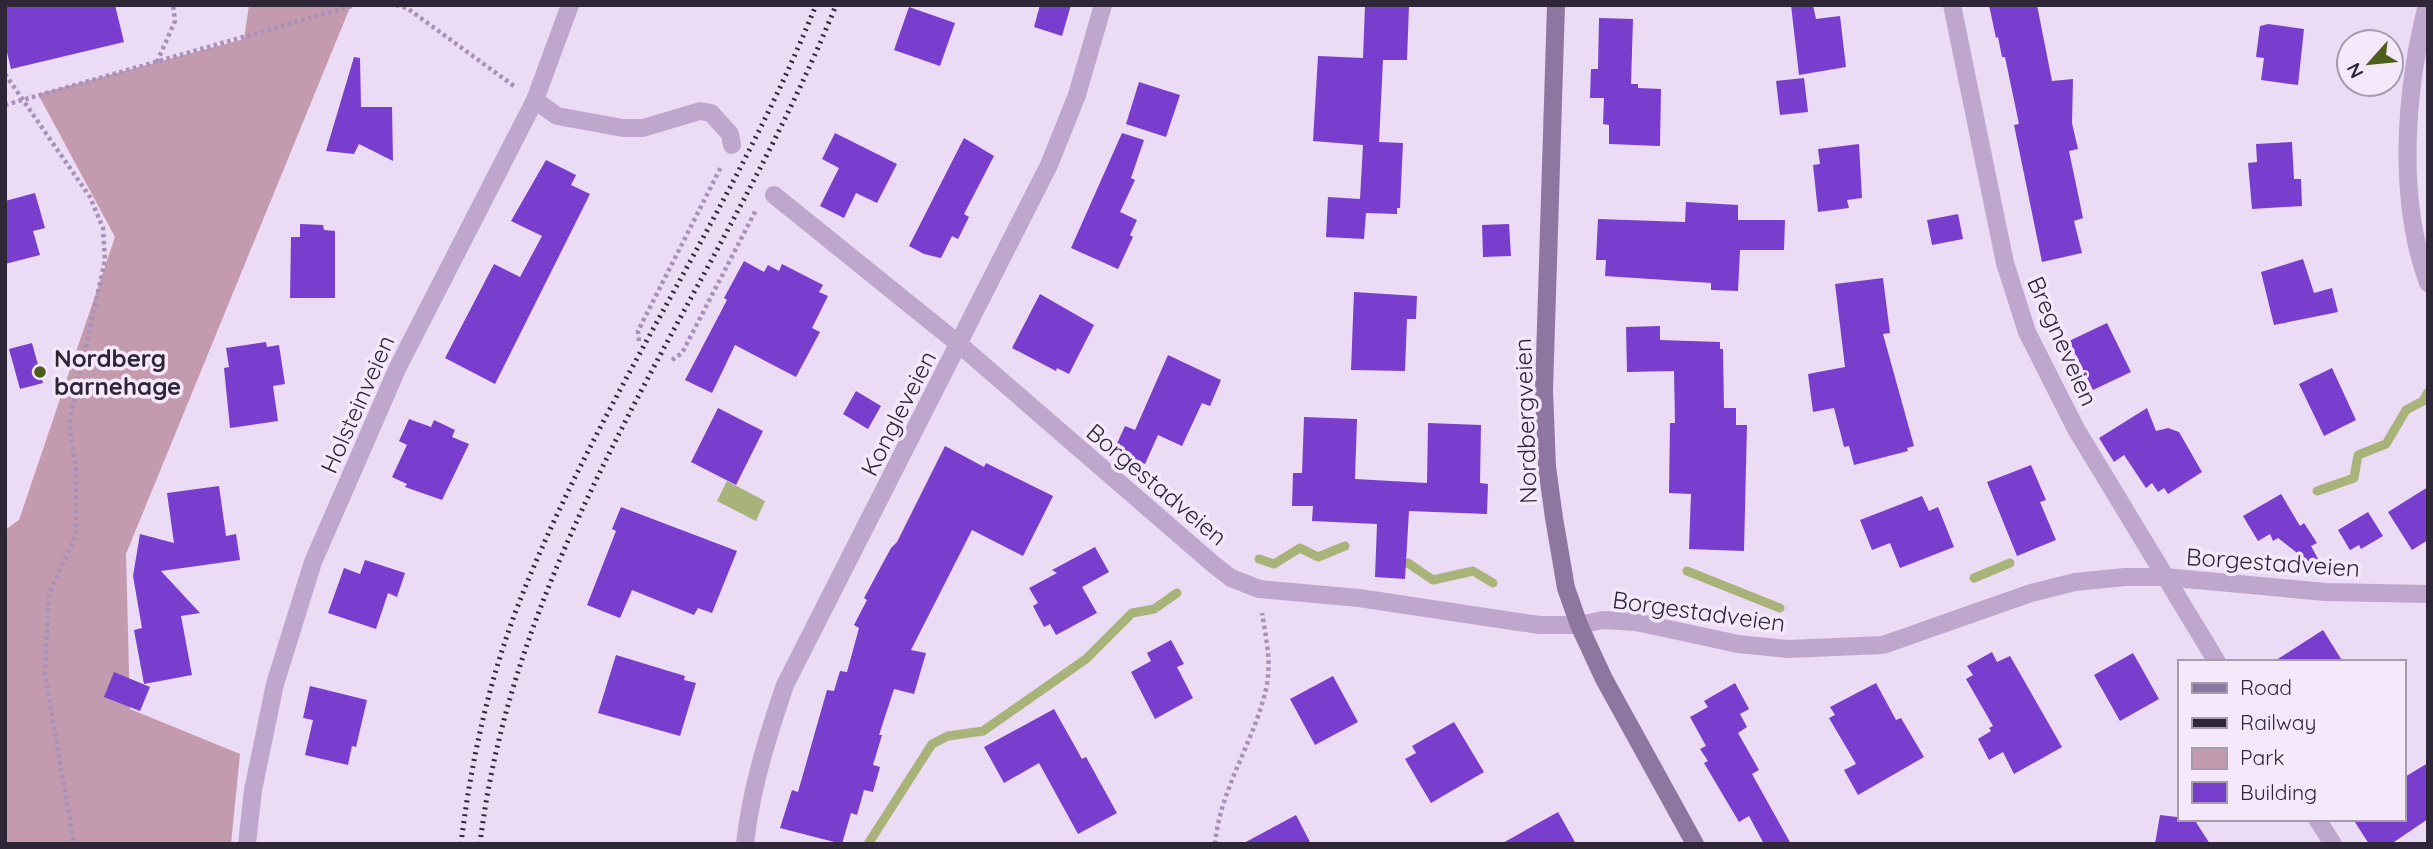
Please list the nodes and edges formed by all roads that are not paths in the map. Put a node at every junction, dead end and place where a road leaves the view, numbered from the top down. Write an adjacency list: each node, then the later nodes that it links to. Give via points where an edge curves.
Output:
1 (570, 5): 6 (street, Holsteinveien)
2 (1103, 5): 10 (street, Kongleveien, via 1077,95 1049,165)
3 (1556, 5): 13 (street, Nordbergveien, via 1544,403 1554,518 1566,589)
4 (1952, 5): 11 (street, Bregneveien, via 2015,302 2076,429)
5 (2427, 5): 9 (street, via 2417,45 2407,141 2417,246)
6 (535, 100): 7 (street, via 557,116 623,128 643,128 700,111 711,114 730,134); 16 (street, Holsteinveien, via 398,367 313,562 275,684)
7 (732, 145)
8 (774, 195): 10 (street, Borgestadveien)
9 (2428, 283)
10 (960, 345): 13 (street, Borgestadveien, via 1231,578 1259,589 1359,598 1503,621); 17 (street, Kongleveien, via 785,685 764,746)
11 (2164, 577): 12 (street, Borgestadveien, via 2325,592); 13 (street, Borgestadveien, via 2075,582 1882,645 1788,649 1738,644 1636,622 1603,620); 14 (street, Bregneveien)
12 (2428, 594)
13 (1579, 625): 18 (street, Nordbergveien)
14 (2216, 660)
15 (2318, 821): 19 (street)
16 (247, 844)
17 (745, 844)
18 (1695, 844)
19 (2333, 844)

